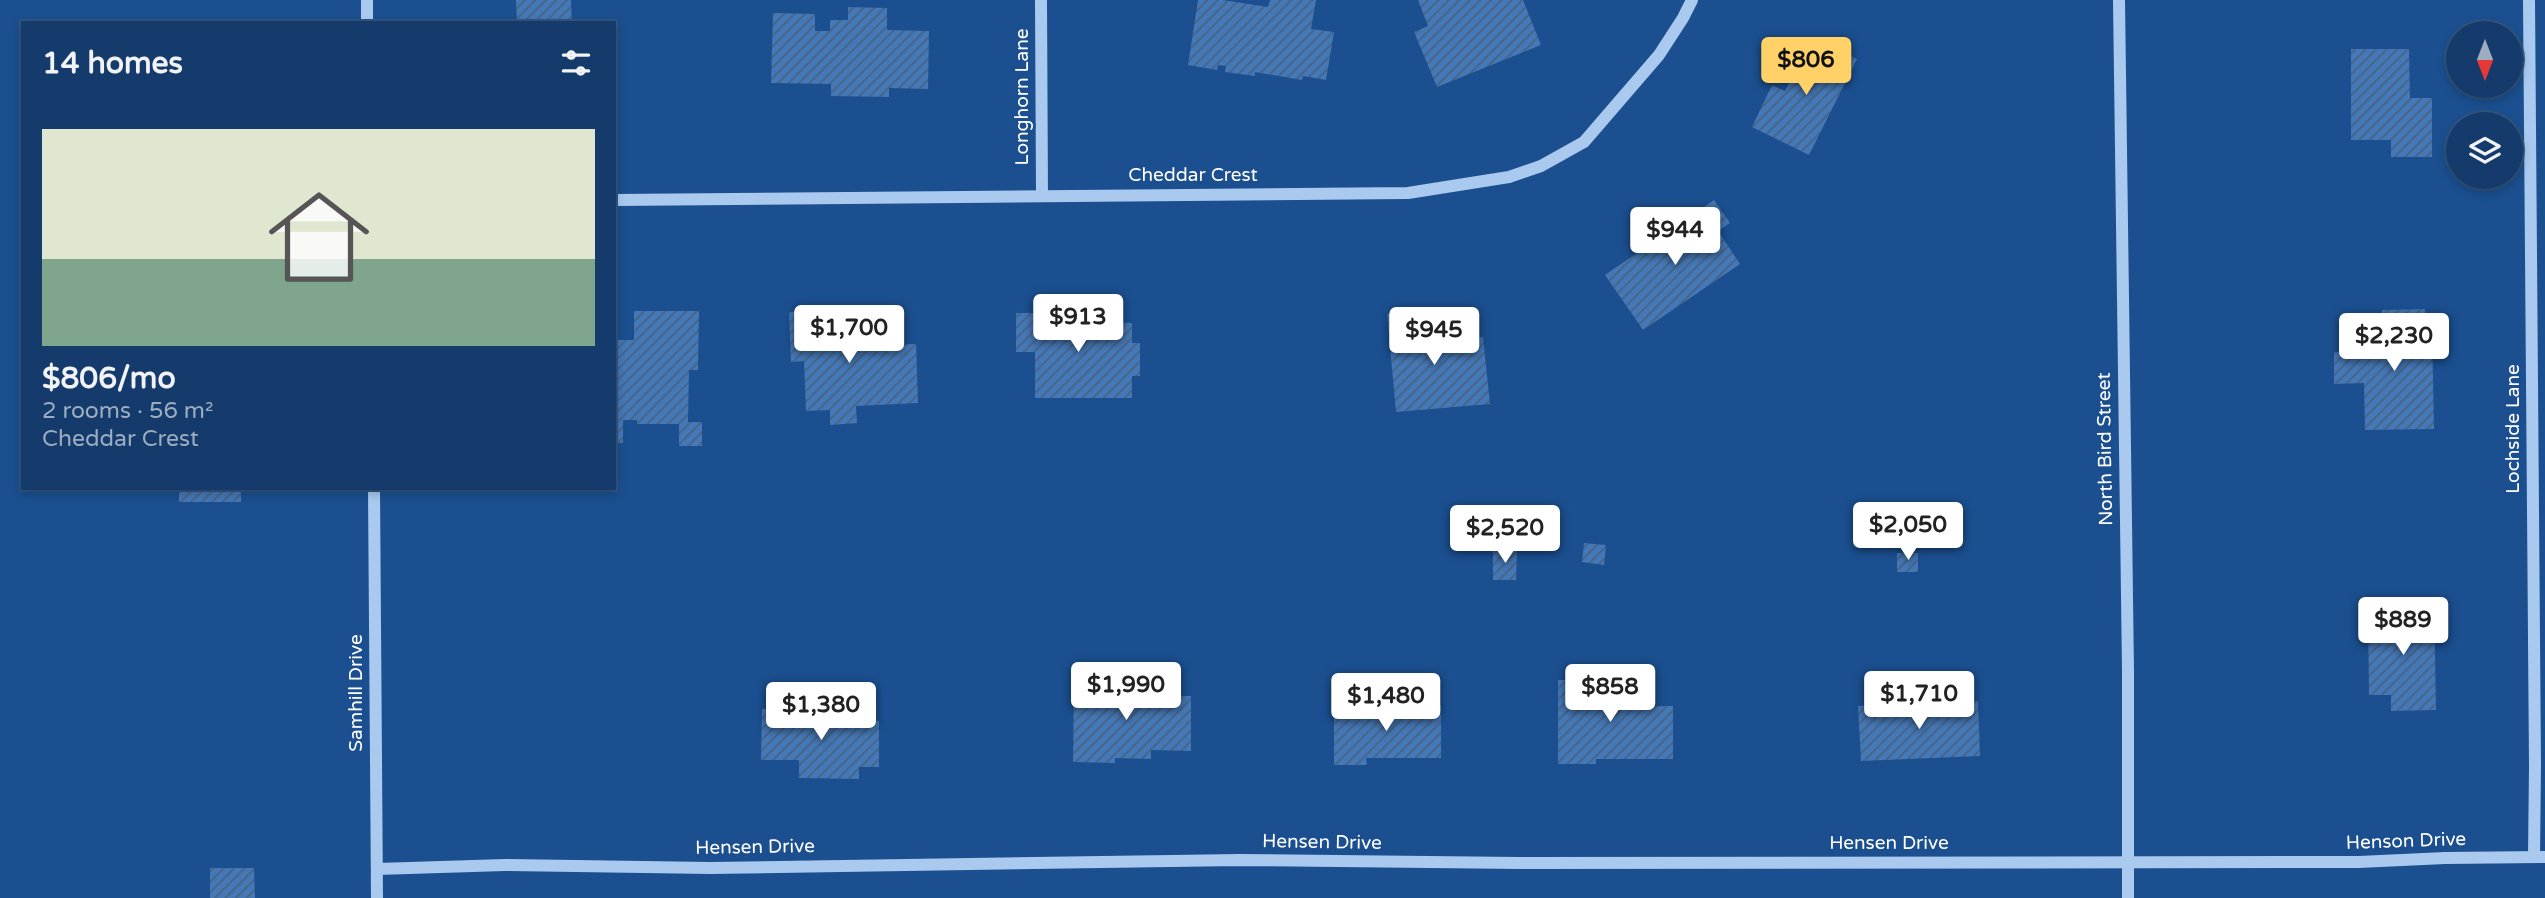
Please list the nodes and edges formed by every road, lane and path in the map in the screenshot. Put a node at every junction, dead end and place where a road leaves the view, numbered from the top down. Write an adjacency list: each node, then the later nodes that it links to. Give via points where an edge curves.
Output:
1 (367, 0): 6 (street)
2 (1041, 0): 7 (street, Longhorn Lane)
3 (1692, 0): 7 (street, Cheddar Crest, via 1659,55 1584,142 1541,166 1509,177 1408,193)
4 (2119, 0): 11 (street, North Bird Street)
5 (2529, 0): 10 (street, Lochside Lane)
6 (367, 21)
7 (1042, 195): 8 (street, Cheddar Crest)
8 (616, 200)
9 (374, 490): 13 (street, Samhill Drive)
10 (2539, 857): 12 (street, Henson Drive)
11 (2128, 862): 12 (street, Hensen Drive); 13 (street, Hensen Drive, via 1239,860 710,868 505,864); 15 (street, North Bird Street)
12 (2268, 862)
13 (377, 869): 14 (street, Samhill Drive)
14 (377, 898)
15 (2128, 898)

